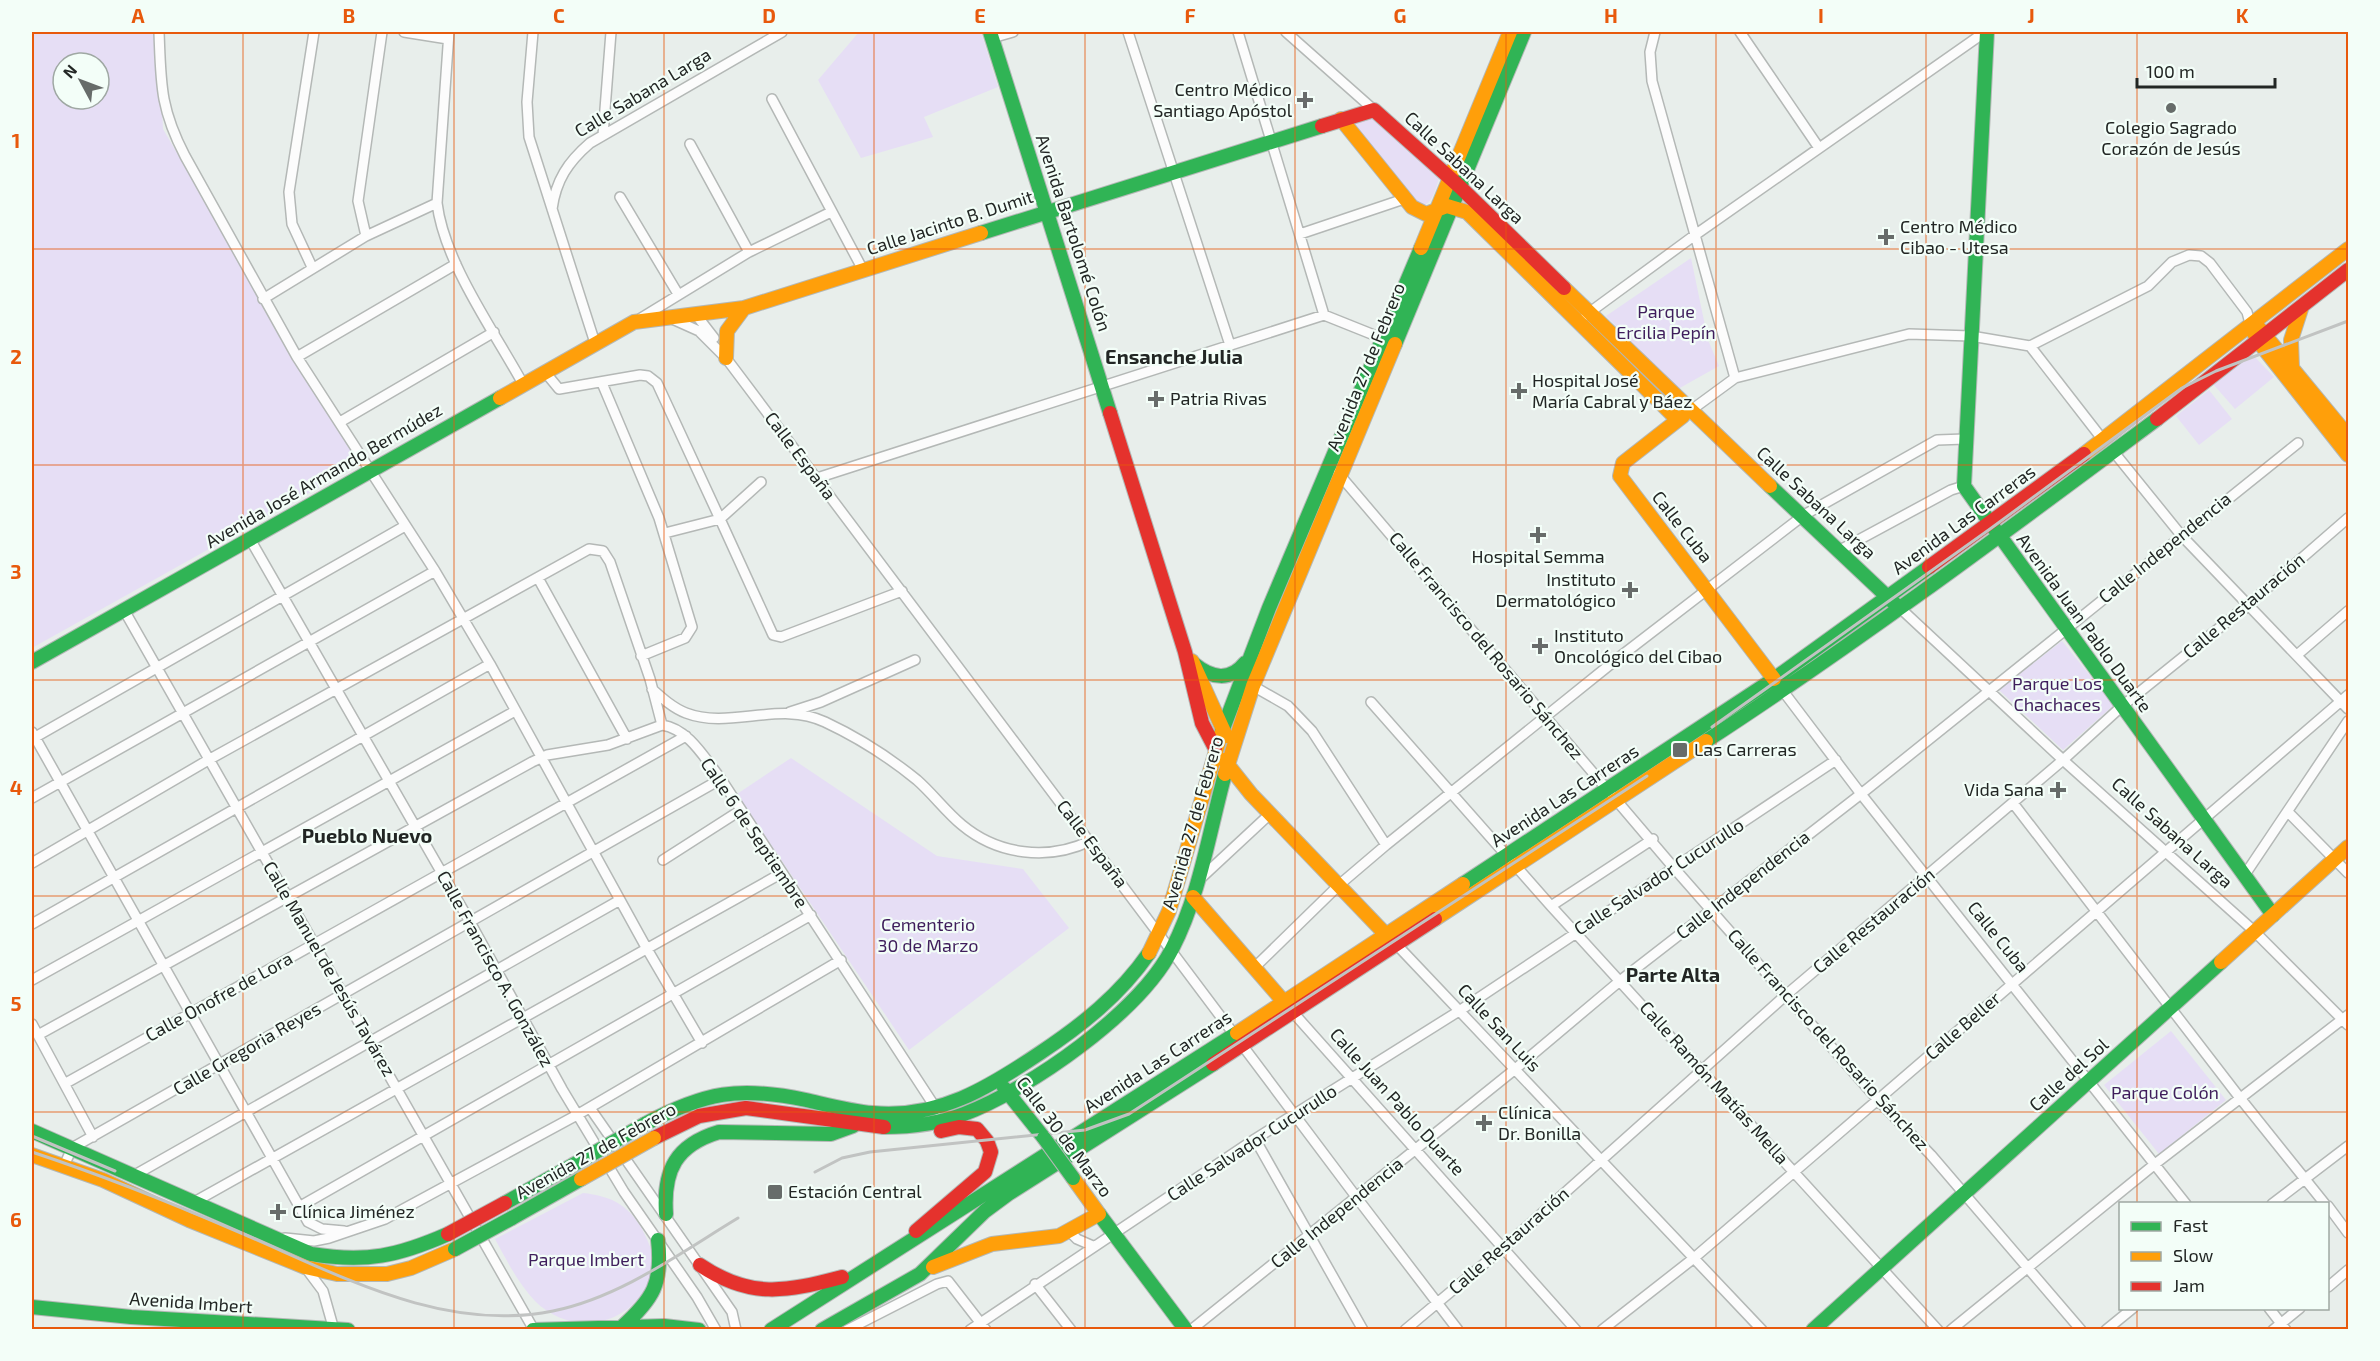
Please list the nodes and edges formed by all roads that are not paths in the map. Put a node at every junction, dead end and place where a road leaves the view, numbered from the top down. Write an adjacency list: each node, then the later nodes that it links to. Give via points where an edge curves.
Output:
1 (159, 32): 46 (street, via 164,105 170,126)
2 (314, 32): 42 (street, via 289,200 292,224)
3 (382, 32): 38 (street, via 358,201)
4 (404, 32): 17 (street)
5 (533, 32): 32 (street, via 527,102 529,137)
6 (611, 32): 22 (street)
7 (782, 32): 22 (street, Calle Sabana Larga)
8 (1013, 32): 18 (street)
9 (1128, 32): 26 (street)
10 (1238, 32): 23 (street)
11 (1286, 32): 20 (street, Calle Sabana Larga)
12 (1510, 32): 27 (main road, Avenida 27 de Febrero)
13 (1524, 32): 27 (main road, Avenida 27 de Febrero)
14 (1655, 32): 37 (street, via 1650,52 1652,81)
15 (1740, 32): 25 (street)
16 (1986, 32): 25 (street); 56 (main road, via 1983,157)
17 (448, 35): 30 (street)
18 (991, 35): 33 (main road, Avenida Bartolomé Colón)
19 (772, 99): 34 (street)
20 (1374, 110): 21 (main road, Calle Jacinto B. Dumit); 27 (main road, Calle Sabana Larga)
21 (1341, 118): 23 (main road, Calle Jacinto B. Dumit); 29 (main road)
22 (603, 135): 32 (street, Calle Sabana Larga, via 565,168 556,185)
23 (1270, 141): 26 (main road, Calle Jacinto B. Dumit); 36 (street)
24 (690, 144): 40 (street)
25 (1819, 148): 37 (street)
26 (1173, 171): 33 (main road, Calle Jacinto B. Dumit); 60 (street)
27 (1455, 182): 31 (main road, Avenida 27 de Febrero); 35 (main road, Avenida 27 de Febrero); 52 (main road, Calle Sabana Larga)
28 (620, 197): 45 (street)
29 (1404, 199): 35 (main road, via 1418,212); 36 (street)
30 (437, 203): 38 (street); 41 (street, via 443,233)
31 (1452, 206): 35 (main road, Calle Sabana Larga); 52 (main road, Calle Sabana Larga, via 1471,216); 81 (main road, Avenida 27 de Febrero)
32 (552, 210): 59 (street)
33 (1047, 211): 43 (main road, Calle Jacinto B. Dumit); 69 (main road, Avenida Bartolomé Colón)
34 (831, 212): 40 (street, Avenida José Armando Bermúdez); 43 (street)
35 (1434, 213): 57 (main road, Avenida 27 de Febrero)
36 (1300, 234): 49 (street)
37 (1695, 235): 52 (street); 66 (street)
38 (366, 236): 42 (street)
39 (2349, 249): 54 (main road, Avenida Las Carreras)
40 (749, 252): 45 (street, Avenida José Armando Bermúdez)
41 (456, 264): 55 (street); 62 (street)
42 (312, 267): 46 (street)
43 (863, 270): 48 (main road, Calle Jacinto B. Dumit)
44 (2349, 270): 47 (main road, Avenida Las Carreras)
45 (678, 294): 53 (street, Avenida José Armando Bermúdez)
46 (263, 299): 62 (street)
47 (2302, 307): 58 (main road, Avenida Las Carreras); 64 (main road, via 2292,331)
48 (744, 308): 50 (main road, Avenida José Armando Bermúdez); 63 (main road, via 727,331)
49 (1324, 315): 57 (street); 60 (street)
50 (697, 316): 51 (main road, Avenida José Armando Bermúdez); 63 (street, Calle España)
51 (664, 317): 53 (main road, Avenida José Armando Bermúdez); 63 (street, Calle España, via 699,331)
52 (1585, 317): 70 (main road, Calle Sabana Larga); 71 (main road, Calle Sabana Larga)
53 (634, 322): 59 (main road, Avenida José Armando Bermúdez)
54 (2253, 326): 58 (main road); 61 (street, via 2210,263 2189,255 2172,262 2148,286); 75 (main road, Avenida Las Carreras)
55 (494, 332): 68 (street); 72 (street)
56 (1971, 336): 61 (street); 66 (street, via 1909,334); 74 (main road)
57 (1384, 339): 79 (main road, Avenida 27 de Febrero)
58 (2262, 339): 64 (main road); 77 (main road, Avenida Las Carreras); 78 (main road)
59 (595, 343): 65 (main road, Avenida José Armando Bermúdez)
60 (1230, 345): 69 (street)
61 (2030, 345): 75 (street)
62 (297, 357): 72 (street)
63 (726, 358): 82 (street, Calle España)
64 (2292, 367): 73 (main road)
65 (545, 372): 67 (street, via 559,389); 68 (main road, Avenida José Armando Bermúdez)
66 (1735, 378): 70 (street)
67 (602, 383): 87 (street, via 644,374 657,383); 90 (street)
68 (523, 384): 80 (main road, Avenida José Armando Bermúdez)
69 (1103, 386): 82 (street); 108 (main road, Avenida Bartolomé Colón)
70 (1690, 411): 71 (main road, Calle Cuba); 85 (main road, Calle Sabana Larga)
71 (1678, 420): 97 (main road, Calle Cuba, via 1623,463 1619,471)
72 (340, 422): 80 (street)
73 (2349, 436)
74 (1965, 439): 84 (main road); 85 (street, via 1937,440)
75 (2103, 440): 88 (main road, Avenida Las Carreras)
76 (2298, 443): 91 (street, Calle Independencia)
77 (2113, 451): 91 (street); 92 (main road, Avenida Las Carreras)
78 (2349, 456)
79 (1331, 465): 81 (street, Calle Francisco del Rosario Sánchez); 109 (main road, Avenida 27 de Febrero)
80 (370, 471): 89 (street); 93 (main road, Avenida José Armando Bermúdez)
81 (1341, 476): 118 (main road, Avenida 27 de Febrero); 130 (street, Calle Francisco del Rosario Sánchez)
82 (816, 478): 98 (street, Calle España)
83 (761, 482): 87 (street)
84 (1964, 486): 88 (main road, Avenida Juan Pablo Duarte); 94 (street)
85 (1804, 515): 94 (main road, Calle Sabana Larga); 97 (street)
86 (2349, 518): 101 (street, Calle Restauración)
87 (720, 519): 90 (street); 98 (street, via 773,636 781,637)
88 (1991, 524): 92 (main road, Avenida Juan Pablo Duarte); 100 (main road, Avenida Las Carreras)
89 (405, 526): 95 (street); 99 (street)
90 (665, 533): 111 (street, via 692,627 685,638)
91 (2181, 535): 101 (street); 106 (street, Calle Independencia)
92 (2000, 536): 102 (main road, Avenida Las Carreras); 106 (main road, Avenida Juan Pablo Duarte)
93 (250, 539): 99 (street, Calle Francisco A. González); 103 (main road, Avenida José Armando Bermúdez)
94 (1840, 550): 100 (main road, Calle Sabana Larga)
95 (435, 571): 105 (street); 107 (street)
96 (538, 578): 105 (street); 111 (street, via 589,549 599,549 609,559); 137 (street)
97 (1708, 590): 117 (main road, Calle Cuba); 130 (street)
98 (902, 591): 165 (street, Calle España)
99 (282, 594): 107 (street, Calle Francisco A. González); 116 (street)
100 (1889, 597): 102 (main road, Calle Sabana Larga); 117 (main road, Avenida Las Carreras)
101 (2249, 604): 110 (street); 125 (street, Calle Restauración)
102 (1900, 608): 121 (street, Calle Sabana Larga); 122 (main road, Avenida Las Carreras)
103 (124, 610): 113 (main road, Avenida José Armando Bermúdez); 116 (street, Calle Manuel de Jesús Tavárez)
104 (2349, 611): 110 (street)
105 (463, 618): 114 (street); 119 (street)
106 (2066, 628): 121 (street, Calle Independencia); 125 (main road, Avenida Juan Pablo Duarte)
107 (310, 643): 119 (street, Calle Francisco A. González); 127 (street)
108 (1185, 652): 115 (main road, Avenida Bartolomé Colón); 139 (main road, Avenida Bartolomé Colón, via 1202,723)
109 (1250, 655): 115 (main road, via 1242,668 1229,677 1214,677); 133 (main road, Avenida 27 de Febrero)
110 (2297, 655): 123 (street)
111 (641, 656): 120 (street)
112 (915, 660): 129 (street)
113 (32, 662)
114 (490, 664): 128 (street); 134 (street)
115 (1194, 664): 133 (main road, Avenida Bartolomé Colón)
116 (157, 667): 127 (street, Calle Manuel de Jesús Tavárez); 135 (street)
117 (1774, 679): 148 (main road, Avenida Las Carreras)
118 (1253, 686): 138 (main road, Avenida 27 de Febrero); 166 (street, via 1288,706 1312,731)
119 (336, 689): 134 (street, Calle Francisco A. González); 141 (street)
120 (652, 689): 129 (street, via 678,709 703,717); 132 (street)
121 (1990, 690): 143 (street, Calle Sabana Larga); 151 (street, Calle Independencia)
122 (1783, 692): 142 (street, Calle Cuba); 154 (main road, Avenida Las Carreras)
123 (2345, 699): 126 (street); 161 (street, Calle Beller)
124 (1371, 702): 149 (street, Calle Ramón Matías Mella)
125 (2121, 707): 143 (street, Calle Restauración); 161 (main road, Avenida Juan Pablo Duarte)
126 (2349, 709)
127 (183, 711): 141 (street, Calle Manuel de Jesús Tavárez); 146 (street)
128 (515, 711): 140 (street); 147 (street)
129 (787, 713): 165 (street, via 824,721 870,747 917,780 961,825 985,840 1024,853 1074,849)
130 (1547, 715): 148 (street, Calle Francisco del Rosario Sánchez); 149 (street)
131 (2349, 721): 159 (street)
132 (662, 725): 136 (street, Calle 6 de Septiembre); 137 (street)
133 (1221, 730): 138 (main road, Avenida Bartolomé Colón); 139 (main road, Avenida 27 de Febrero)
134 (363, 735): 147 (street, Calle Francisco A. González); 157 (street)
135 (32, 736): 146 (street)
136 (686, 736): 145 (street, Calle 6 de Septiembre); 156 (street, Calle Onofre de Lora)
137 (627, 739): 140 (street)
138 (1234, 747): 144 (main road, Avenida 27 de Febrero)
139 (1215, 748): 144 (main road, Calle San Luis); 198 (main road, Avenida 27 de Febrero, via 1189,848)
140 (541, 757): 156 (street); 162 (street)
141 (210, 759): 157 (street, Calle Manuel de Jesús Tavárez); 163 (street)
142 (1836, 760): 151 (street, Calle Cuba); 176 (street, Calle Salvador Cucurullo)
143 (2063, 760): 155 (street, Calle Restauración); 168 (street, Calle Sabana Larga)
144 (1228, 766): 150 (main road, Calle San Luis); 153 (main road, Avenida 27 de Febrero)
145 (721, 779): 158 (street, Calle 6 de Septiembre); 170 (street, Calle Gregoria Reyes)
146 (60, 782): 152 (street); 163 (street)
147 (389, 782): 162 (street, Calle Francisco A. González); 169 (street)
148 (1607, 790): 154 (street, Calle Francisco del Rosario Sánchez); 171 (main road, Avenida Las Carreras)
149 (1452, 792): 166 (street); 171 (street, Calle Ramón Matías Mella)
150 (1251, 794): 153 (main road, via 1243,789); 160 (main road, Calle San Luis)
151 (1861, 794): 182 (street, Calle Cuba); 189 (street, Calle Independencia)
152 (32, 798)
153 (1218, 801): 183 (main road, Avenida 27 de Febrero)
154 (1618, 801): 164 (street, Calle Francisco del Rosario Sánchez); 175 (main road, Avenida Las Carreras)
155 (2013, 803): 182 (street, Calle Restauración); 190 (street)
156 (566, 804): 170 (street); 177 (street, Calle Onofre de Lora)
157 (237, 807): 169 (street, Calle Manuel de Jesús Tavárez); 180 (street)
158 (741, 810): 173 (street); 178 (street, Calle 6 de Septiembre)
159 (2288, 812): 172 (street); 181 (street)
160 (1271, 813): 183 (street); 184 (main road, Calle San Luis)
161 (2204, 822): 168 (street, Calle Beller); 181 (main road, Avenida Juan Pablo Duarte)
162 (415, 826): 177 (street, Calle Francisco A. González); 185 (street)
163 (88, 831): 174 (street); 180 (street)
164 (1653, 839): 176 (street, Calle Francisco del Rosario Sánchez); 188 (street)
165 (1090, 841): 198 (street, Calle España)
166 (1386, 845): 184 (street)
167 (2349, 847): 172 (main road, Calle del Sol)
168 (2167, 851): 190 (street, Calle Beller); 197 (street, Calle Sabana Larga)
169 (262, 852): 185 (street, Calle Manuel de Jesús Tavárez); 193 (street)
170 (593, 852): 187 (street); 194 (street, Calle Gregoria Reyes)
171 (1506, 856): 175 (street, Calle Ramón Matías Mella); 199 (main road, Avenida Las Carreras)
172 (2334, 859): 179 (street); 192 (main road, Calle del Sol)
173 (663, 860)
174 (32, 863)
175 (1516, 866): 188 (street, Calle Ramón Matías Mella); 199 (main road, Avenida Las Carreras)
176 (1674, 867): 189 (street, Calle Francisco del Rosario Sánchez); 196 (street, Calle Salvador Cucurullo)
177 (442, 873): 194 (street, Calle Francisco A. González); 200 (street, Calle Onofre de Lora)
178 (782, 873): 191 (street, Calle 6 de Septiembre); 201 (street)
179 (2349, 873)
180 (114, 876): 193 (street); 195 (street)
181 (2244, 876): 192 (main road, Avenida Juan Pablo Duarte)
182 (1926, 877): 209 (street, Calle Cuba); 212 (street, Calle Restauración)
183 (1198, 880): 186 (main road, Avenida 27 de Febrero)
184 (1339, 885): 199 (main road, Calle San Luis); 205 (street)
185 (288, 897): 200 (street, Calle Manuel de Jesús Tavárez); 204 (street)
186 (1193, 897): 202 (main road, Avenida 27 de Febrero); 205 (main road, Calle Juan Pablo Duarte)
187 (620, 900): 201 (street); 206 (street)
188 (1551, 906): 196 (street, Calle Ramón Matías Mella)
189 (1712, 909): 208 (street, Calle Independencia); 212 (street, Calle Francisco del Rosario Sánchez)
190 (2097, 911): 209 (street, Calle Beller); 214 (street)
191 (811, 915): 203 (street, Calle 6 de Septiembre); 211 (street)
192 (2273, 915): 197 (main road, Calle del Sol)
193 (138, 922): 204 (street); 207 (street)
194 (470, 922): 206 (street, Calle Francisco A. González); 210 (street, Calle Gregoria Reyes)
195 (32, 924)
196 (1575, 931): 208 (street, Calle Ramón Matías Mella); 215 (street, Calle Salvador Cucurullo)
197 (2254, 932): 214 (main road, Calle del Sol); 219 (street, Calle Sabana Larga)
198 (1160, 935): 202 (street, Calle España); 231 (main road, Avenida 27 de Febrero, via 1117,995)
199 (1391, 939): 213 (main road, Avenida Las Carreras); 215 (street, Calle San Luis); 216 (main road, Avenida Las Carreras)
200 (315, 944): 210 (street, Calle Manuel de Jesús Tavárez); 217 (street, Calle Onofre de Lora)
201 (646, 949): 211 (street); 218 (street)
202 (1172, 950): 222 (street, Calle España); 234 (main road, Avenida 27 de Febrero, via 1134,999 1104,1029)
203 (841, 960): 224 (street); 238 (street, Calle 6 de Septiembre)
204 (163, 967): 217 (street); 221 (street)
205 (1254, 968): 213 (main road, Calle Juan Pablo Duarte)
206 (496, 970): 218 (street, Calle Francisco A. González); 223 (street)
207 (32, 980)
208 (1621, 980): 227 (street, Calle Independencia); 228 (street, Calle Ramón Matías Mella)
209 (2012, 983): 230 (street, Calle Cuba); 236 (street, Calle Beller)
210 (343, 994): 223 (street, Calle Manuel de Jesús Tavárez); 225 (street, Calle Gregoria Reyes)
211 (673, 994): 224 (street); 226 (street)
212 (1786, 996): 228 (street, Calle Restauración); 236 (street, Calle Francisco del Rosario Sánchez)
213 (1284, 1002): 216 (street, Calle Juan Pablo Duarte); 222 (main road, Avenida Las Carreras)
214 (2170, 1007): 230 (main road, Calle del Sol); 235 (street)
215 (1459, 1011): 227 (street, Calle San Luis); 229 (street, Calle Salvador Cucurullo)
216 (1293, 1013): 222 (main road, Avenida Las Carreras); 229 (street, Calle Juan Pablo Duarte)
217 (189, 1014): 225 (street); 232 (street, Calle Onofre de Lora)
218 (522, 1019): 226 (street, Calle Francisco A. González); 233 (street)
219 (2347, 1020): 235 (street)
220 (32, 1024): 221 (street)
221 (38, 1035): 232 (street)
222 (1239, 1040): 241 (street, Calle España); 270 (main road, Avenida Las Carreras); 293 (main road, Avenida Las Carreras, via 1008,1194)
223 (370, 1041): 233 (street, Calle Manuel de Jesús Tavárez); 239 (street)
224 (702, 1043): 237 (street)
225 (219, 1065): 239 (street); 248 (street, Calle Gregoria Reyes)
226 (548, 1065): 242 (street, Calle Francisco A. González); 247 (street)
227 (1514, 1070): 253 (street, Calle Independencia); 256 (street, Calle San Luis)
228 (1701, 1071): 256 (street, Calle Restauración); 259 (street, Calle Ramón Matías Mella)
229 (1351, 1079): 241 (street, Calle Salvador Cucurullo); 253 (street, Calle Juan Pablo Duarte)
230 (2090, 1080): 257 (street, Calle Cuba); 263 (main road, Calle del Sol)
231 (1000, 1081): 234 (main road, Calle 30 de Marzo); 238 (main road, Avenida 27 de Febrero)
232 (66, 1083): 248 (street)
233 (398, 1089): 247 (street, Calle Manuel de Jesús Tavárez); 255 (street)
234 (1009, 1095): 243 (main road, Avenida 27 de Febrero); 274 (main road, Calle 30 de Marzo, bridge)
235 (2240, 1098): 257 (street); 261 (street)
236 (1878, 1100): 259 (street, Calle Beller); 263 (street, Calle Francisco del Rosario Sánchez)
237 (590, 1107): 242 (street); 273 (street)
238 (936, 1108): 240 (main road, Avenida 27 de Febrero, via 885,1114); 243 (street, Calle 6 de Septiembre)
239 (245, 1112): 255 (street); 260 (street)
240 (859, 1112): 244 (main road); 280 (main road, Avenida 27 de Febrero, bridge, via 790,1096 737,1092 699,1099 404,1254 362,1261 311,1254)
241 (1294, 1114): 250 (street, Calle Salvador Cucurullo); 264 (street, Calle España)
242 (577, 1115): 262 (street); 281 (street, Calle Francisco A. González)
243 (943, 1121): 244 (main road, Avenida 27 de Febrero, via 904,1127)
244 (855, 1125): 246 (main road); 249 (main road); 289 (main road, Avenida 27 de Febrero, bridge, via 732,1108 693,1118 455,1250 411,1268 387,1274 337,1274)
245 (32, 1131): 252 (main road, Avenida 27 de Febrero)
246 (831, 1134): 249 (main road); 273 (main road, via 719,1132 693,1141 671,1163 665,1180)
247 (424, 1136): 262 (street, Calle Manuel de Jesús Tavárez); 269 (street)
248 (93, 1137): 252 (street, Calle Gregoria Reyes)
249 (873, 1137): 272 (main road, via 920,1136 968,1126 983,1135 990,1150 981,1180)
250 (1255, 1139): 277 (street, Calle Salvador Cucurullo); 279 (street)
251 (2349, 1146): 261 (street)
252 (72, 1148): 258 (street); 260 (main road, Avenida 27 de Febrero)
253 (1415, 1150): 264 (street, Calle Independencia); 283 (street, Calle Juan Pablo Duarte)
254 (32, 1155): 258 (main road, Avenida 27 de Febrero)
255 (273, 1158): 265 (street); 269 (street)
256 (1601, 1161): 283 (street, Calle Restauración); 285 (street, Calle San Luis)
257 (2155, 1164): 266 (street, Calle Cuba); 290 (street)
258 (64, 1166): 289 (main road, Avenida 27 de Febrero)
259 (1795, 1171): 285 (street, Calle Beller); 288 (street, Calle Ramón Matías Mella)
260 (133, 1176): 265 (main road, Avenida 27 de Febrero)
261 (2306, 1179): 267 (street); 268 (street)
262 (452, 1184): 275 (street, via 385,1219); 306 (street, Calle Manuel de Jesús Tavárez)
263 (1964, 1194): 288 (main road, Calle del Sol); 290 (street, Calle Francisco del Rosario Sánchez)
264 (1357, 1198): 279 (street, Calle Independencia); 297 (street, Calle España)
265 (196, 1201): 280 (main road, Avenida 27 de Febrero)
266 (2186, 1202)
267 (2273, 1202)
268 (2324, 1202)
269 (299, 1207): 275 (street, via 317,1228)
270 (967, 1207): 272 (main road); 284 (main road, Avenida Las Carreras)
271 (2329, 1209): 278 (street)
272 (937, 1211): 284 (main road)
273 (666, 1214): 287 (street)
274 (1100, 1214): 276 (main road, Calle 30 de Marzo); 277 (main road, Calle 30 de Marzo)
275 (350, 1232): 280 (street, via 314,1240)
276 (1070, 1232): 282 (street); 286 (main road, Calle 30 de Marzo, via 1040,1241 992,1244)
277 (1114, 1233): 282 (street, Calle Salvador Cucurullo); 315 (main road, Calle 30 de Marzo)
278 (2349, 1233)
279 (1309, 1235): 316 (street, Calle Independencia); 317 (street)
280 (277, 1238)
281 (658, 1240): 303 (main road, via 658,1286 652,1298); 308 (street, Calle Francisco A. González)
282 (1093, 1246): 295 (street, Calle Salvador Cucurullo)
283 (1503, 1248): 297 (street, Calle Restauración); 320 (street, Calle Juan Pablo Duarte)
284 (895, 1252): 291 (main road, Avenida Las Carreras)
285 (1694, 1258): 321 (street, Calle Beller); 322 (street, Calle San Luis)
286 (950, 1260): 293 (main road, Calle 30 de Marzo); 294 (street)
287 (700, 1265): 291 (main road, via 738,1287 781,1292); 309 (street, via 732,1312)
288 (1881, 1266): 323 (main road, Calle del Sol); 324 (street, Calle Ramón Matías Mella)
289 (305, 1267): 305 (street, via 323,1291)
290 (2027, 1269): 325 (street); 326 (street, Calle Francisco del Rosario Sánchez)
291 (865, 1270): 310 (main road, Avenida Las Carreras)
292 (2349, 1270): 296 (street)
293 (920, 1274): 311 (main road, Avenida Las Carreras)
294 (948, 1281): 302 (street); 312 (street)
295 (1035, 1284): 302 (street, Calle Salvador Cucurullo); 314 (street)
296 (2329, 1286)
297 (1438, 1302): 318 (street, Calle Restauración); 319 (street, Calle España)
298 (32, 1307): 305 (main road, Avenida Imbert, via 142,1318)
299 (2130, 1310): 327 (street)
300 (2270, 1310): 304 (street)
301 (2298, 1310): 304 (street)
302 (982, 1326): 313 (street, Calle Salvador Cucurullo)
303 (622, 1327): 306 (main road); 307 (main road)
304 (2280, 1327)
305 (338, 1329)
306 (534, 1329)
307 (699, 1329)
308 (717, 1329)
309 (736, 1329)
310 (771, 1329)
311 (822, 1329)
312 (847, 1329)
313 (970, 1329)
314 (1071, 1329)
315 (1186, 1329)
316 (1191, 1329)
317 (1363, 1329)
318 (1405, 1329)
319 (1458, 1329)
320 (1576, 1329)
321 (1602, 1329)
322 (1762, 1329)
323 (1813, 1329)
324 (1938, 1329)
325 (1951, 1329)
326 (2081, 1329)
327 (2106, 1329)

